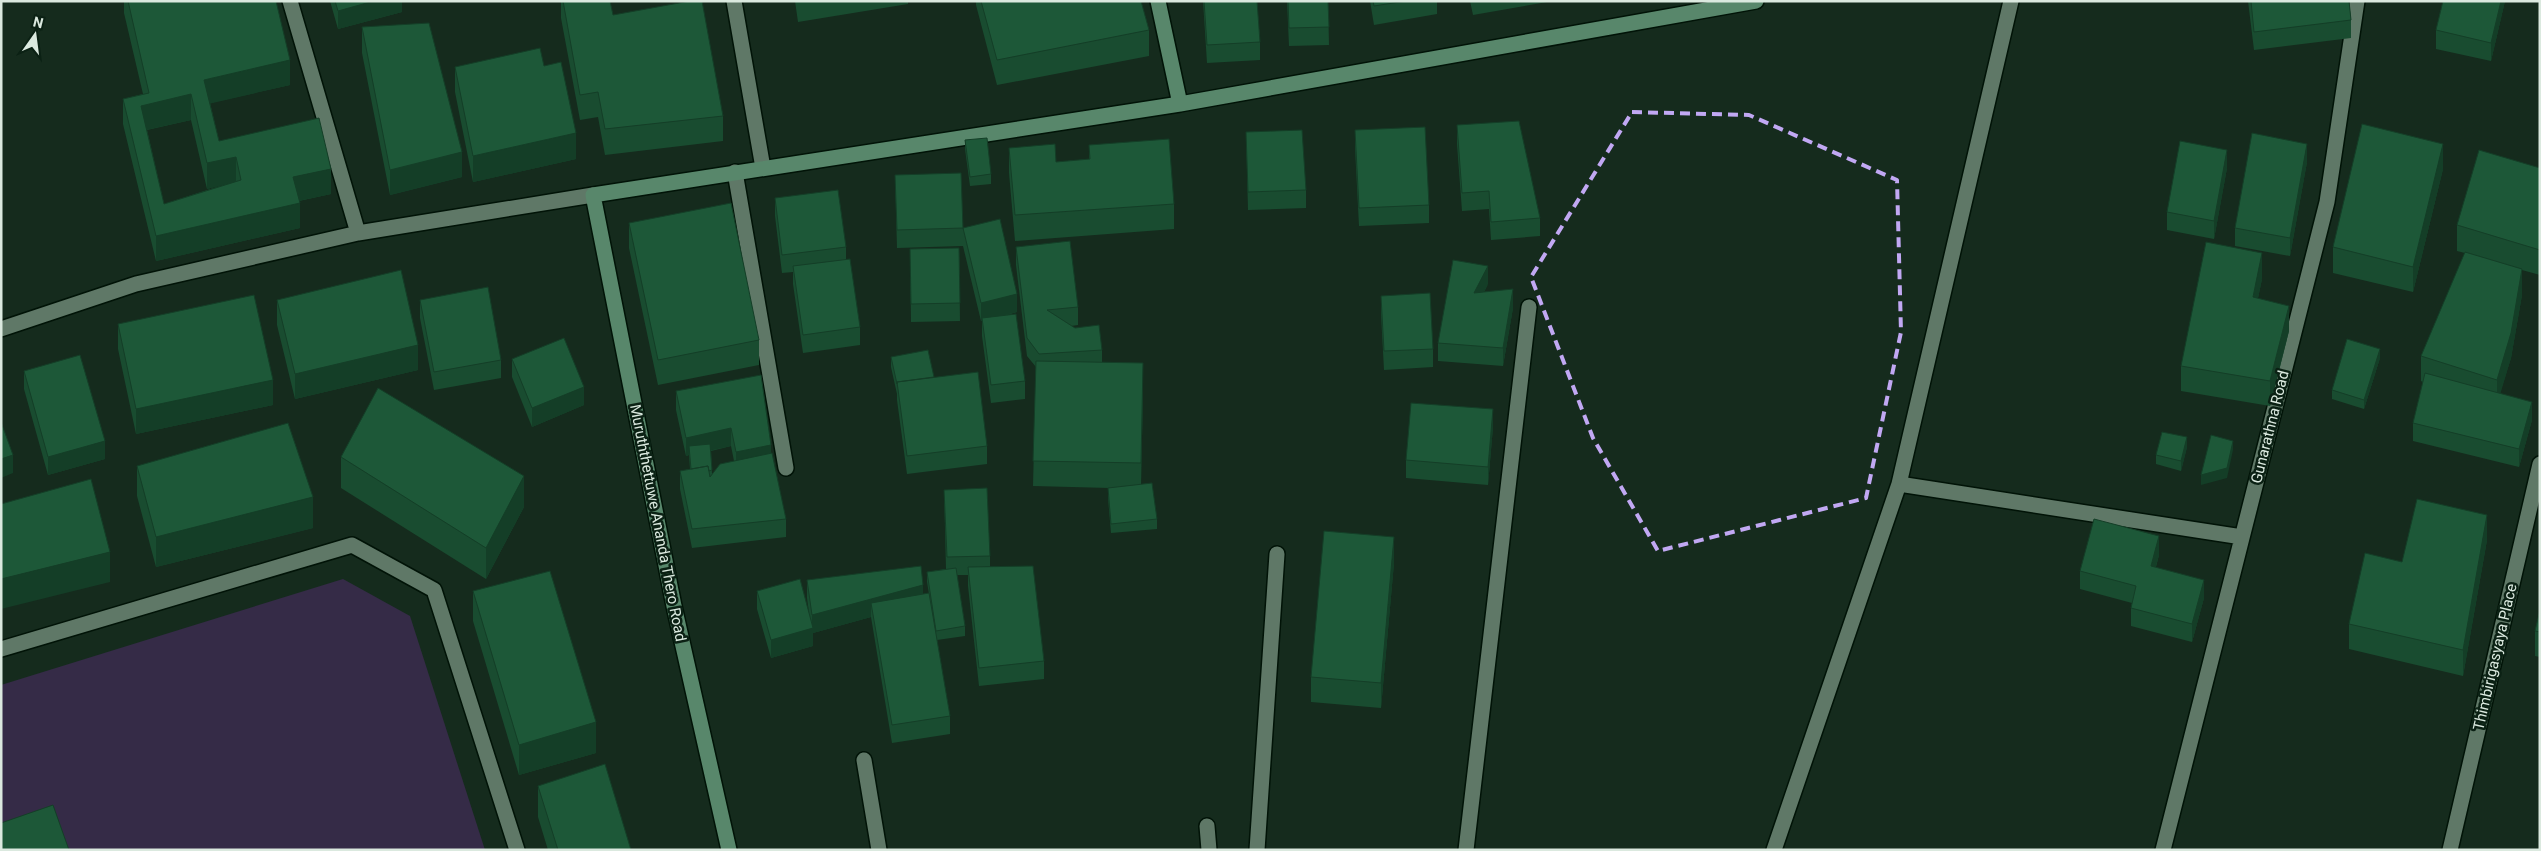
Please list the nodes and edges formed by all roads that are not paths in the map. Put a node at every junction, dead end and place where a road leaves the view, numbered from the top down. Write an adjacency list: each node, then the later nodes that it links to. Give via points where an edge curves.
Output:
1 (290, 1): 11 (street)
2 (734, 1): 8 (street)
3 (1158, 1): 7 (street)
4 (1756, 1): 7 (street)
5 (2011, 1): 16 (street)
6 (2357, 1): 17 (street, Gunarathna Road, via 2327,202)
7 (1180, 104): 8 (street)
8 (763, 168): 9 (street)
9 (735, 172): 10 (street); 15 (street)
10 (592, 195): 11 (street); 23 (street, Muruththettuwe Ananda Thero Road, via 674,606)
11 (358, 233): 13 (street, via 136,284)
12 (1529, 307): 27 (street)
13 (1, 329)
14 (2540, 464): 30 (street, Thimbirigasyaya Place)
15 (786, 468)
16 (1899, 484): 17 (street); 28 (street)
17 (2242, 537): 29 (street, Gunarathna Road)
18 (1277, 554): 26 (street)
19 (1, 648): 22 (street, via 352,545 434,590)
20 (864, 760): 24 (street)
21 (1207, 826): 25 (street)
22 (518, 850)
23 (730, 850)
24 (879, 850)
25 (1208, 850)
26 (1257, 850)
27 (1466, 850)
28 (1774, 850)
29 (2163, 850)
30 (2450, 850)

